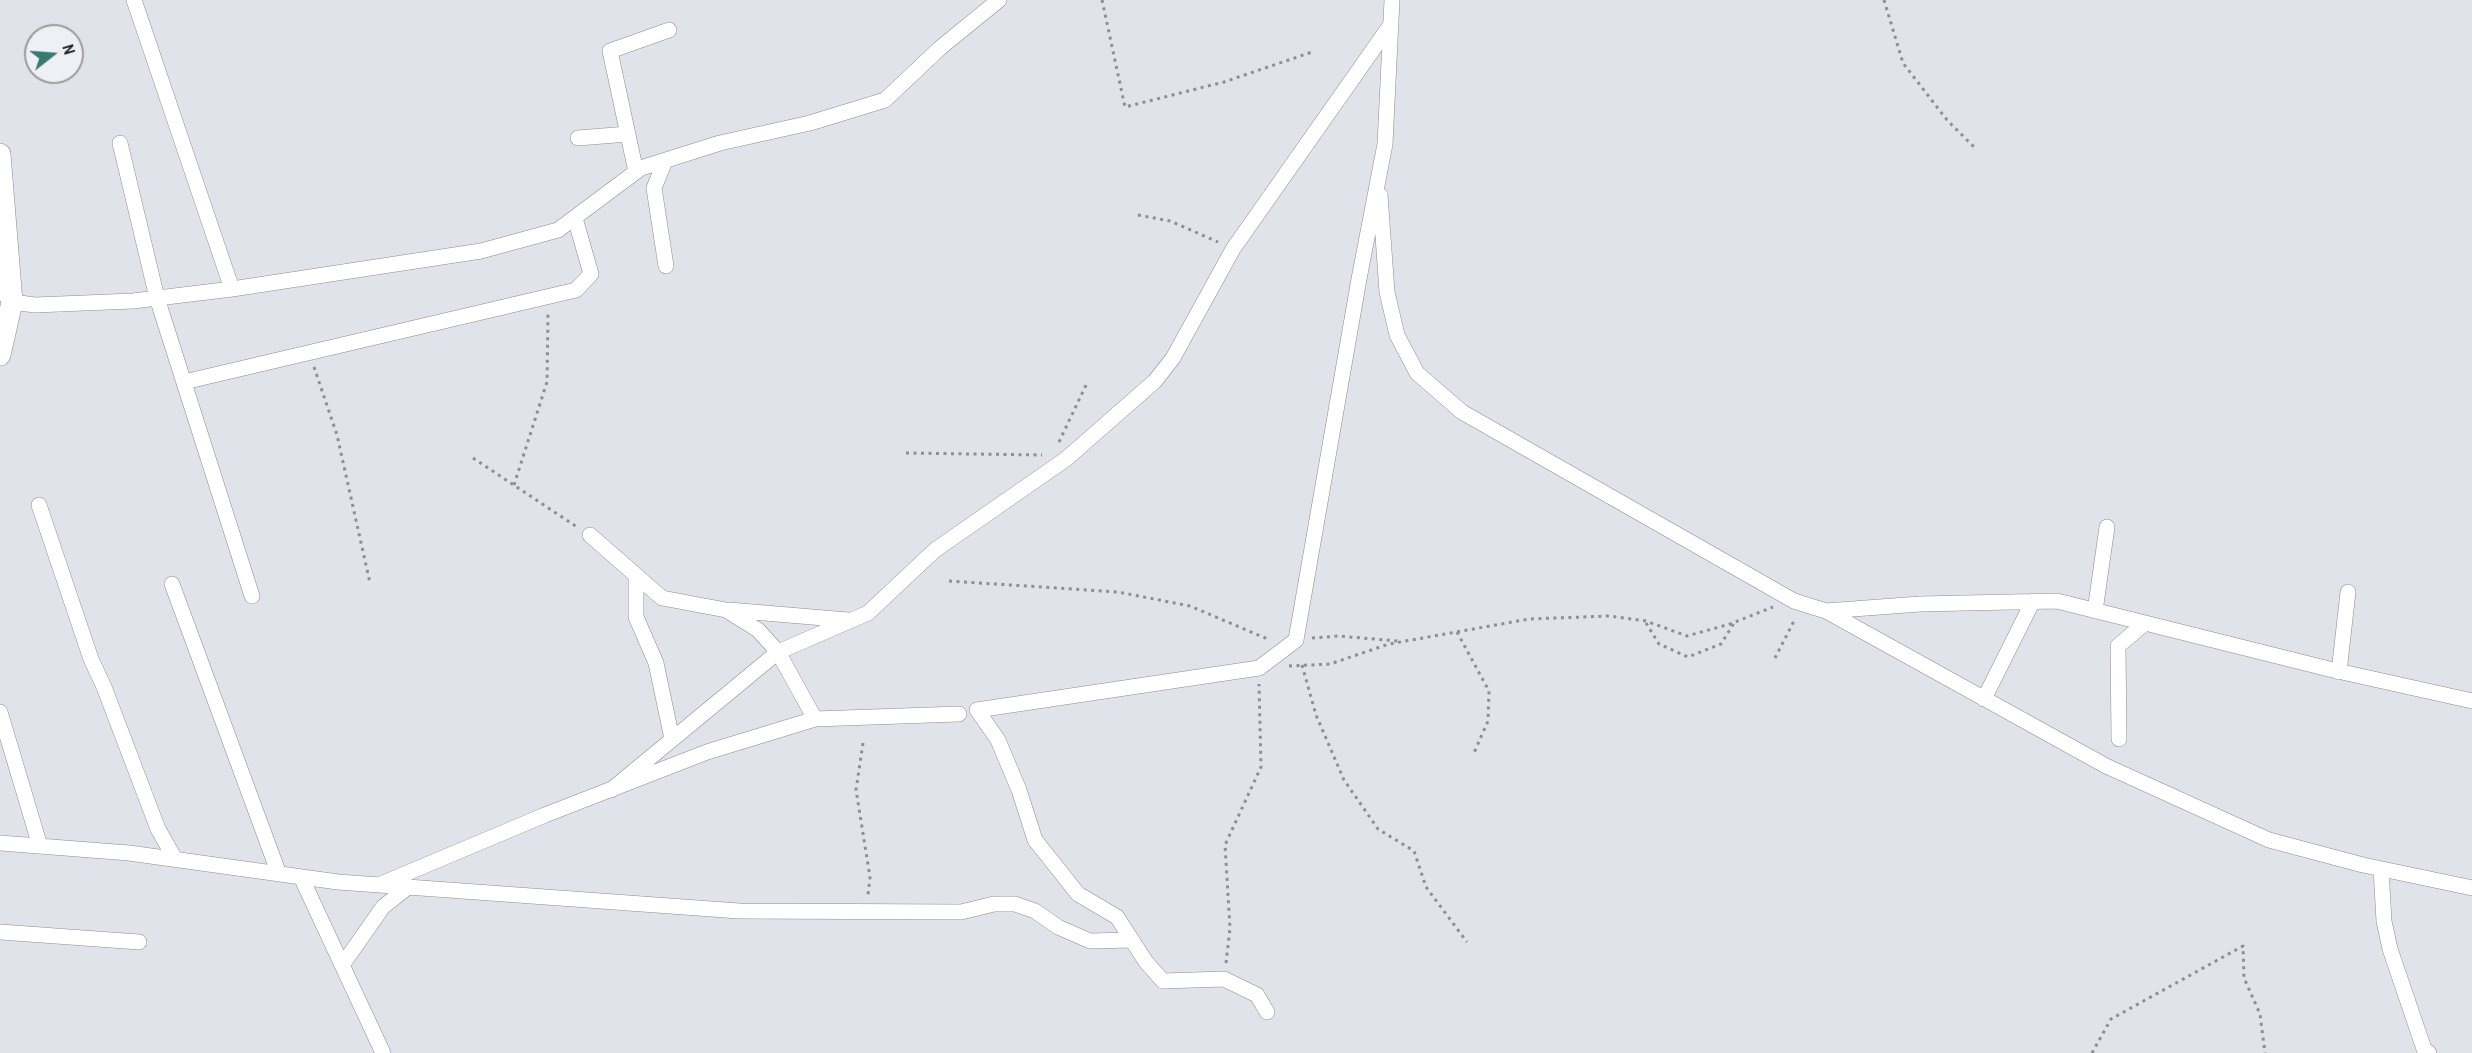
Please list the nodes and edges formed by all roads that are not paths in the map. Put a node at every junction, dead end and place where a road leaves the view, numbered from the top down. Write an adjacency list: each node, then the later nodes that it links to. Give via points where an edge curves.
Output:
1 (134, 0): 15 (street)
2 (999, 0): 10 (street, via 885,100 810,123 720,142)
3 (1392, 0): 4 (street)
4 (1389, 26): 12 (street, via 1385,144); 31 (street, via 1233,249 1173,358 1155,381 1070,455 935,550 868,613)
5 (669, 30): 6 (street, via 610,51)
6 (628, 134): 7 (street); 11 (street)
7 (578, 138)
8 (120, 143): 17 (street)
9 (0, 154): 16 (street)
10 (665, 161): 11 (street); 14 (street, via 654,188)
11 (636, 172): 13 (street)
12 (1379, 174): 29 (street, via 1387,292 1397,335 1416,374 1462,412 1797,601); 53 (street, via 1291,643 1259,668 977,710 998,740 1035,840 1078,894 1117,917)
13 (575, 218): 15 (street, via 558,230 481,251); 19 (street, via 591,274 576,290)
14 (666, 266)
15 (232, 289): 17 (street)
16 (6, 296): 17 (street, via 35,305); 18 (street)
17 (158, 298): 19 (street)
18 (0, 356)
19 (184, 382): 26 (street)
20 (39, 505): 45 (street, via 91,659 158,829)
21 (2107, 527): 30 (street)
22 (590, 535): 23 (street)
23 (636, 576): 28 (street, via 662,598); 40 (street, via 636,617 656,663)
24 (172, 584): 47 (street)
25 (2349, 592): 34 (street)
26 (252, 596)
27 (2033, 602): 29 (street); 30 (street, via 2057,601); 35 (street)
28 (726, 610): 31 (street); 33 (street, via 758,630)
29 (1826, 611): 35 (street)
30 (2095, 611): 32 (street)
31 (851, 620): 33 (street)
32 (2144, 624): 34 (street); 41 (street, via 2118,646)
33 (778, 652): 39 (street); 40 (street)
34 (2339, 672): 36 (street)
35 (1984, 699): 46 (street, via 2106,766 2269,840)
36 (2472, 701)
37 (0, 712): 44 (street)
38 (959, 714): 39 (street)
39 (815, 718): 42 (street, via 707,752)
40 (672, 739): 42 (street)
41 (2119, 739)
42 (610, 790): 49 (street)
43 (0, 843): 44 (street)
44 (40, 846): 45 (street)
45 (175, 859): 47 (street)
46 (2381, 869): 51 (street); 58 (street, via 2390,949 2424,1049)
47 (279, 873): 48 (street)
48 (301, 877): 49 (street); 55 (street)
49 (378, 885): 50 (street)
50 (408, 887): 53 (street, via 740,911 961,912 994,904 1015,904 1090,941); 55 (street, via 383,907)
51 (2472, 888)
52 (0, 932): 54 (street)
53 (1132, 940): 56 (street, via 1163,981 1224,979 1257,995)
54 (139, 942)
55 (343, 964): 57 (street)
56 (1267, 1012)
57 (383, 1053)
58 (2429, 1053)

